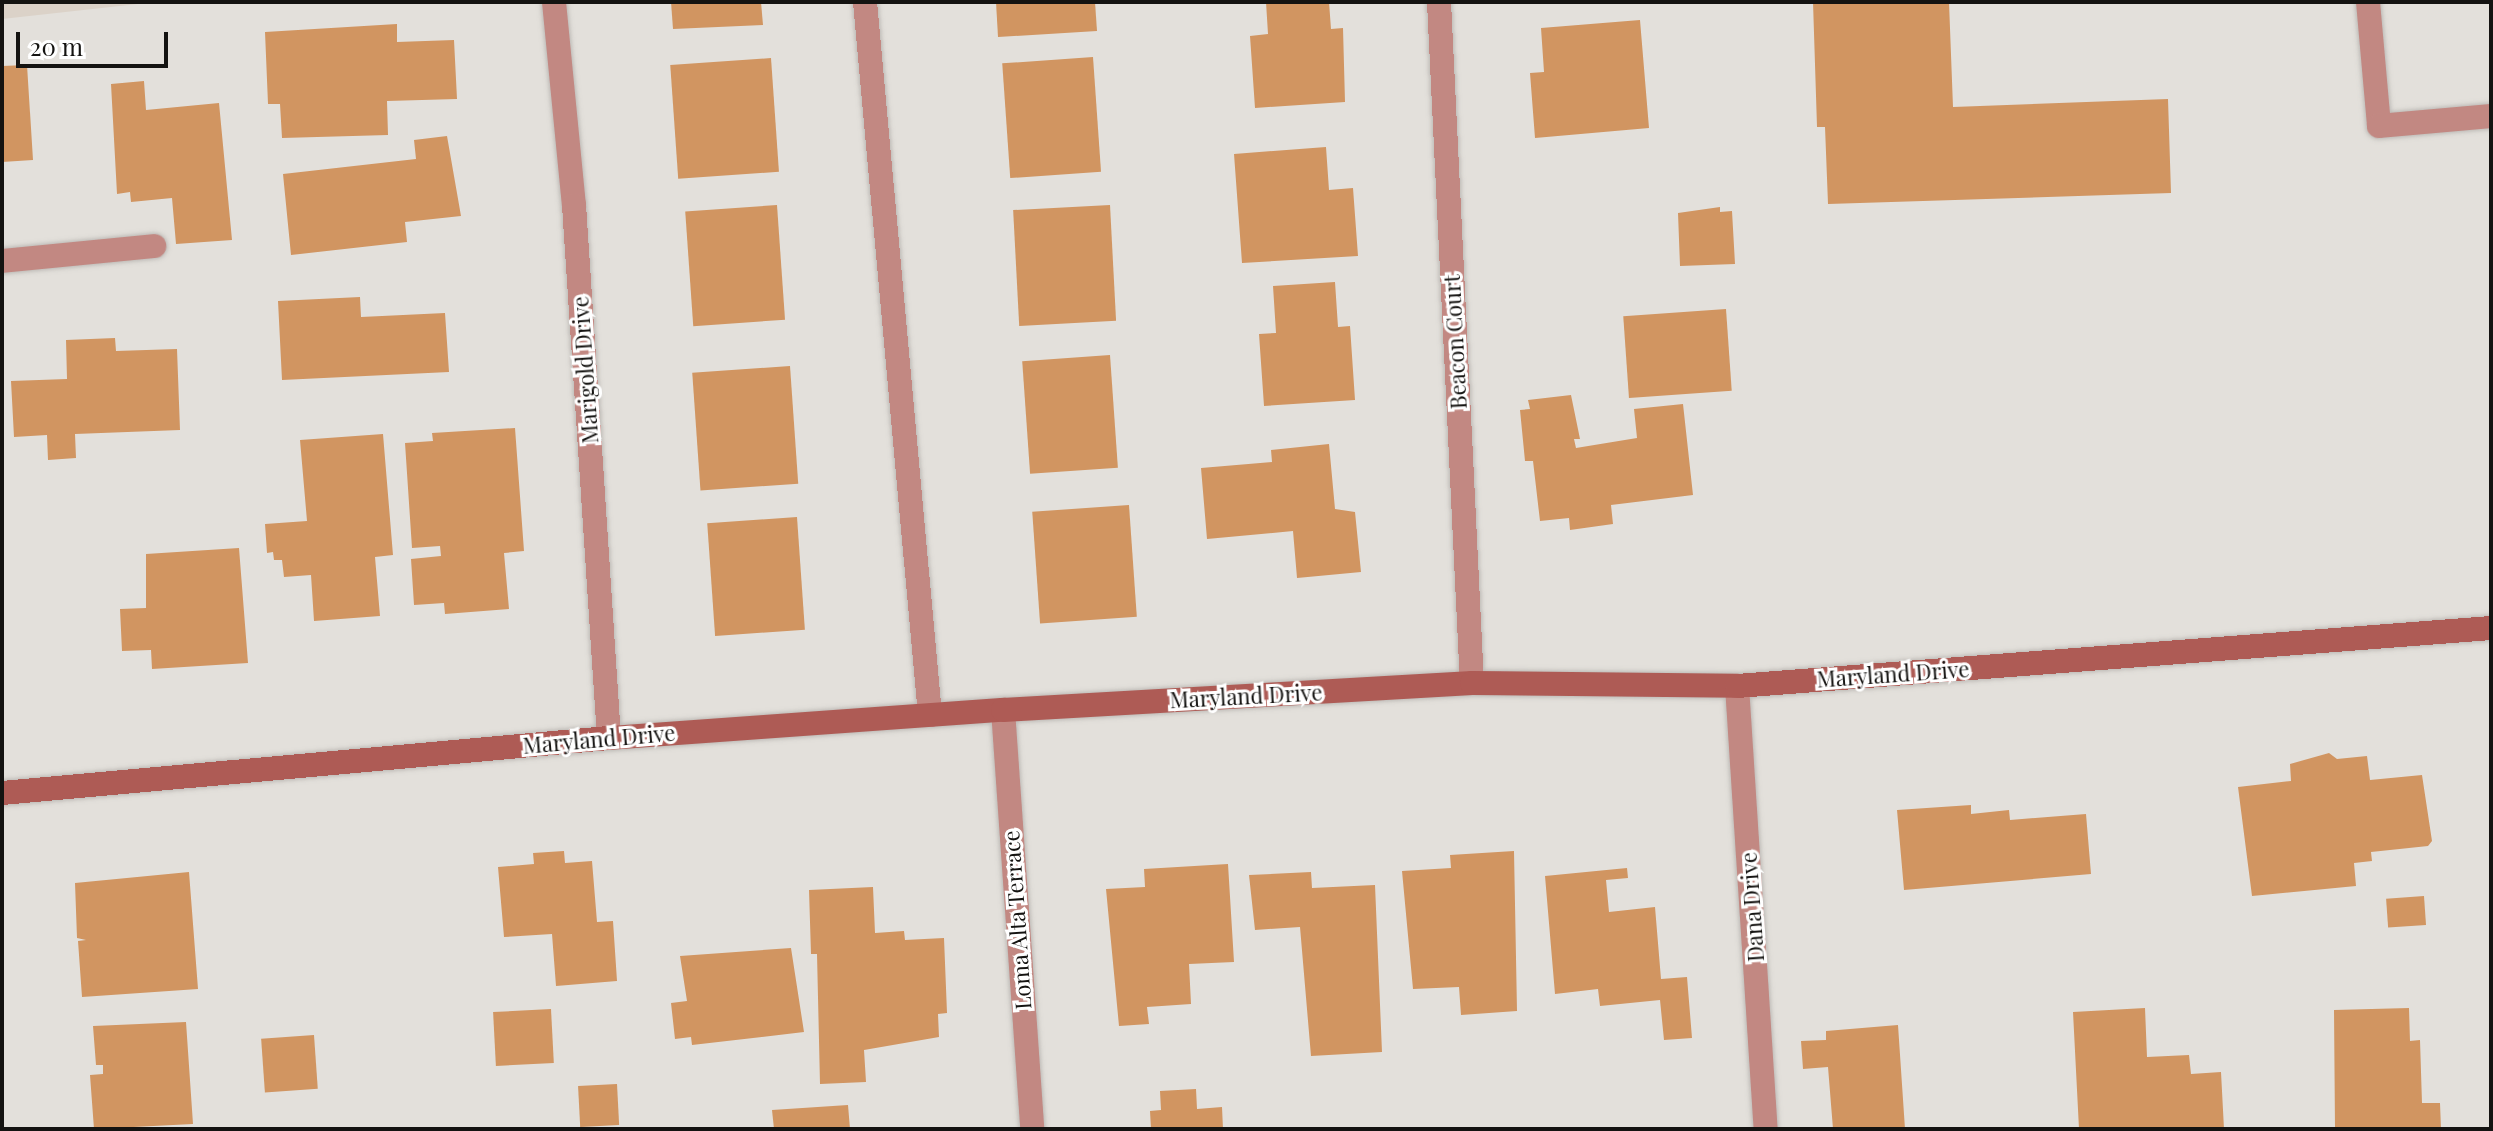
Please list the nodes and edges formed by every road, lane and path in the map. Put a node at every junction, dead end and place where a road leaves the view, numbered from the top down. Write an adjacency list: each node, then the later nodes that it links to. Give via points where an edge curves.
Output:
1 (554, 2): 13 (street, Marigold Drive, via 574,205)
2 (865, 2): 12 (street)
3 (1439, 2): 9 (street, Beacon Court)
4 (2368, 2): 5 (street, via 2379,126)
5 (2491, 116)
6 (154, 246): 7 (street)
7 (2, 261)
8 (2491, 628): 10 (street, Maryland Drive)
9 (1472, 683): 10 (street, Maryland Drive); 11 (street, Maryland Drive)
10 (1737, 686): 16 (street, Dana Drive)
11 (1003, 710): 12 (street, Maryland Drive); 15 (street, Loma Alta Terrace)
12 (930, 715): 13 (street, Maryland Drive)
13 (609, 738): 14 (street, Maryland Drive)
14 (2, 793)
15 (1032, 1129)
16 (1766, 1129)

